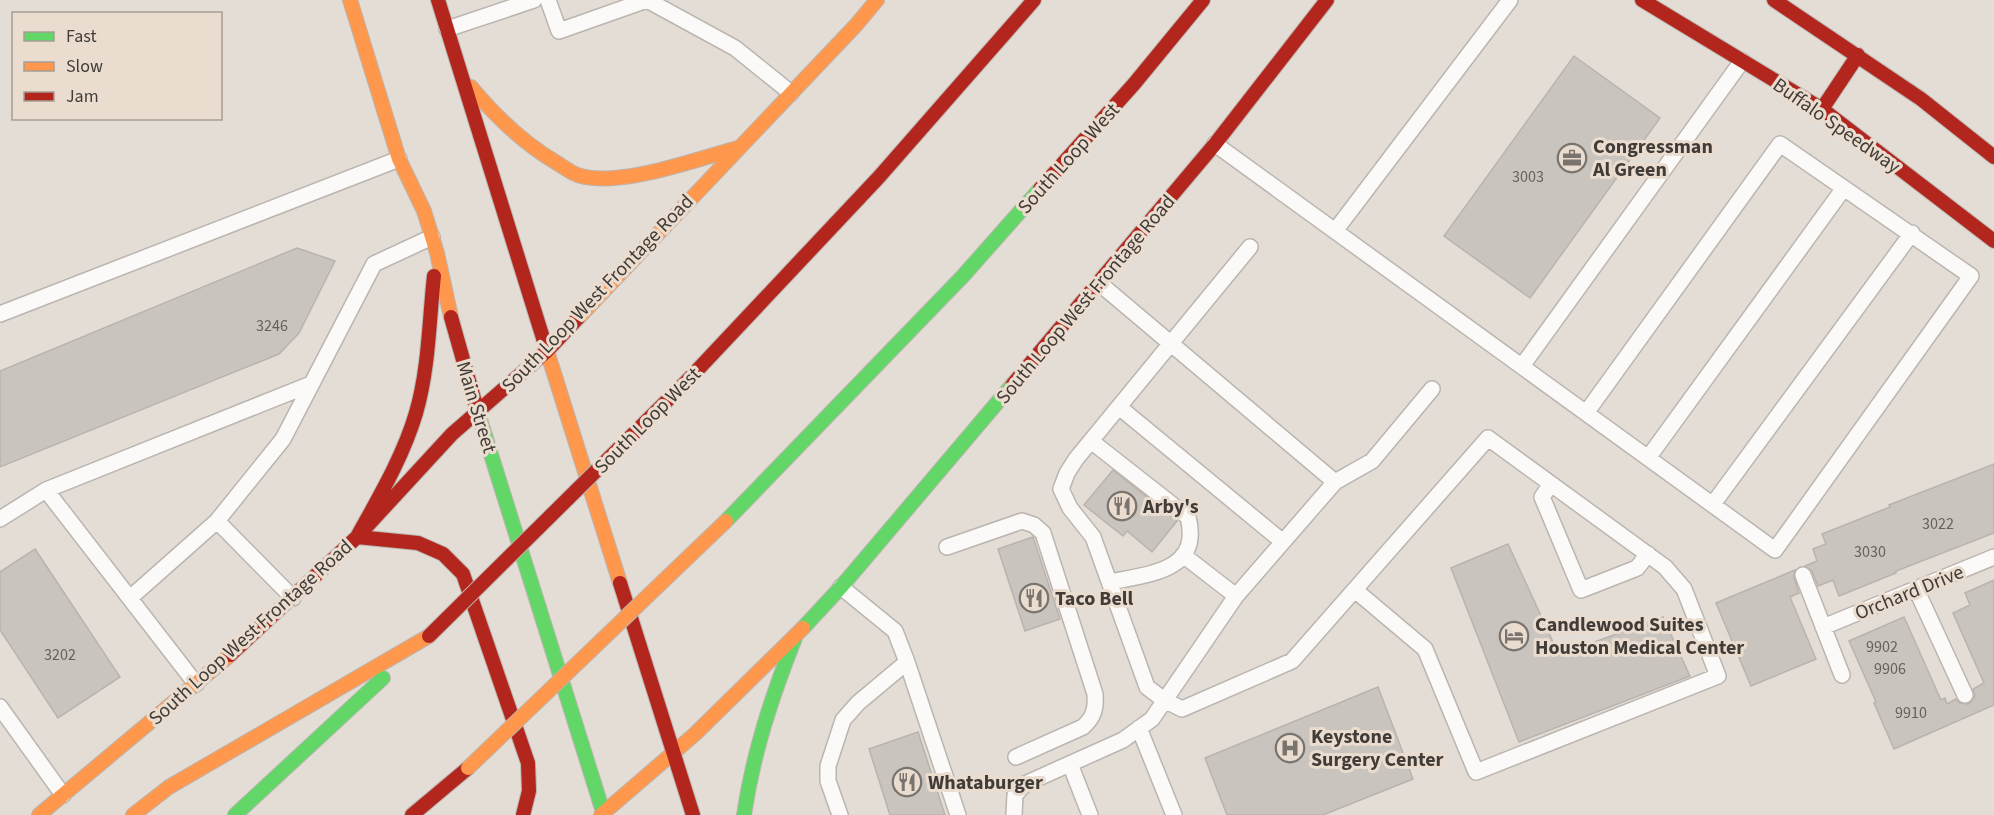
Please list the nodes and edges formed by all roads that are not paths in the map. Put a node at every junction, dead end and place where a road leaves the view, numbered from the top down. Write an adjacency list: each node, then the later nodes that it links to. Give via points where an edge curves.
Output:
1 (350, 0): 22 (main road, Main Street)
2 (438, 0): 13 (main road)
3 (534, 0): 13 (lane)
4 (548, 0): 5 (lane, via 559,31)
5 (647, 0): 17 (lane, via 735,48)
6 (877, 0): 17 (main road, South Loop West Frontage Road)
7 (1034, 0): 63 (main road, South Loop West, bridge, via 879,177 688,380)
8 (1203, 0): 75 (main road, South Loop West, bridge, via 1134,84 963,276 726,521)
9 (1327, 0): 19 (main road, South Loop West Frontage Road)
10 (1510, 0): 24 (lane)
11 (1642, 0): 15 (main road, Buffalo Speedway)
12 (1774, 0): 14 (main road)
13 (447, 29): 16 (main road)
14 (1858, 55): 18 (main road); 21 (main road)
15 (1742, 61): 18 (main road, Buffalo Speedway); 34 (lane)
16 (462, 75): 20 (main road, via 495,116 535,151 581,177 631,176); 33 (main road)
17 (791, 93): 20 (main road, South Loop West Frontage Road)
18 (1821, 109): 27 (main road, Buffalo Speedway)
19 (1215, 144): 24 (lane); 30 (main road, South Loop West Frontage Road)
20 (738, 148): 33 (main road, South Loop West Frontage Road)
21 (1994, 157)
22 (399, 159): 26 (main road, Main Street); 31 (lane)
23 (1844, 188): 25 (lane); 39 (lane, via 1780,144); 41 (lane)
24 (1335, 231): 34 (lane)
25 (1912, 234): 45 (lane); 45 (lane, via 1971,276 1775,550)
26 (432, 237): 29 (main road, Main Street); 35 (lane, via 374,264)
27 (1994, 241)
28 (1250, 247): 32 (lane)
29 (437, 253): 38 (main road, Main Street); 48 (main road, via 423,383 411,429)
30 (1099, 283): 32 (lane); 56 (main road, South Loop West Frontage Road)
31 (0, 314)
32 (1171, 343): 37 (lane); 42 (lane)
33 (547, 351): 38 (main road, South Loop West Frontage Road); 72 (main road)
34 (1522, 366): 39 (lane)
35 (311, 384): 44 (lane); 47 (lane, via 283,439)
36 (1432, 389): 42 (lane, via 1372,461)
37 (1119, 407): 40 (lane); 49 (lane)
38 (478, 413): 48 (main road, South Loop West Frontage Road, via 452,434); 77 (main road, Main Street)
39 (1586, 413): 41 (lane)
40 (1091, 441): 52 (lane, via 1188,517 1191,531 1188,550); 55 (lane, via 1067,473 1061,489 1070,508 1093,537)
41 (1648, 458): 45 (lane)
42 (1335, 482): 49 (lane)
43 (1551, 484): 51 (lane); 51 (lane, via 1542,497 1581,590 1637,568); 58 (lane, via 1488,438)
44 (46, 490): 46 (lane); 60 (lane)
45 (1713, 504)
46 (0, 519)
47 (217, 521): 60 (lane); 61 (lane)
48 (357, 537): 61 (main road, South Loop West Frontage Road); 83 (main road, via 418,543 444,554 463,574 528,763 529,791)
49 (1283, 542): 59 (lane)
50 (947, 547): 73 (lane, via 1022,521 1034,525 1042,533 1074,630 1095,694 1092,719 1083,727)
51 (1648, 554): 58 (lane, via 1684,589 1718,676 1476,772 1425,649)
52 (1183, 555): 55 (lane, via 1161,572); 59 (lane)
53 (1994, 556): 57 (lane, Orchard Drive)
54 (1803, 575): 62 (lane)
55 (1110, 582): 69 (lane, via 1147,687)
56 (841, 587): 64 (main road, South Loop West Frontage Road); 65 (lane, via 895,631)
57 (1916, 589): 62 (lane, Orchard Drive); 68 (lane)
58 (1355, 590): 69 (lane, via 1292,661 1182,709)
59 (1236, 596): 69 (lane)
60 (130, 598): 67 (lane)
61 (293, 598): 67 (main road, South Loop West Frontage Road)
62 (1823, 627): 66 (lane)
63 (429, 636): 79 (main road, via 169,787); 80 (main road, South Loop West)
64 (795, 638): 72 (main road, South Loop West Frontage Road); 85 (main road, via 753,758)
65 (907, 662): 86 (lane, via 843,720 828,766 828,781); 87 (lane)
66 (1842, 675)
67 (196, 684): 76 (main road, South Loop West Frontage Road)
68 (1965, 695)
69 (1164, 700): 71 (lane, via 1152,718)
70 (0, 707): 76 (lane)
71 (1139, 728): 74 (lane, via 1123,740); 90 (lane)
72 (673, 753): 77 (main road, South Loop West Frontage Road); 84 (main road)
73 (1016, 757)
74 (1070, 764): 88 (lane, via 1025,784 1015,795); 89 (lane)
75 (468, 768): 81 (main road, South Loop West); 82 (main road)
76 (63, 795): 78 (main road, South Loop West Frontage Road)
77 (603, 814)
78 (39, 815)
79 (133, 815)
80 (235, 815)
81 (412, 815)
82 (425, 815)
83 (524, 815)
84 (693, 815)
85 (744, 815)
86 (840, 815)
87 (958, 815)
88 (1014, 815)
89 (1090, 815)
90 (1174, 815)

